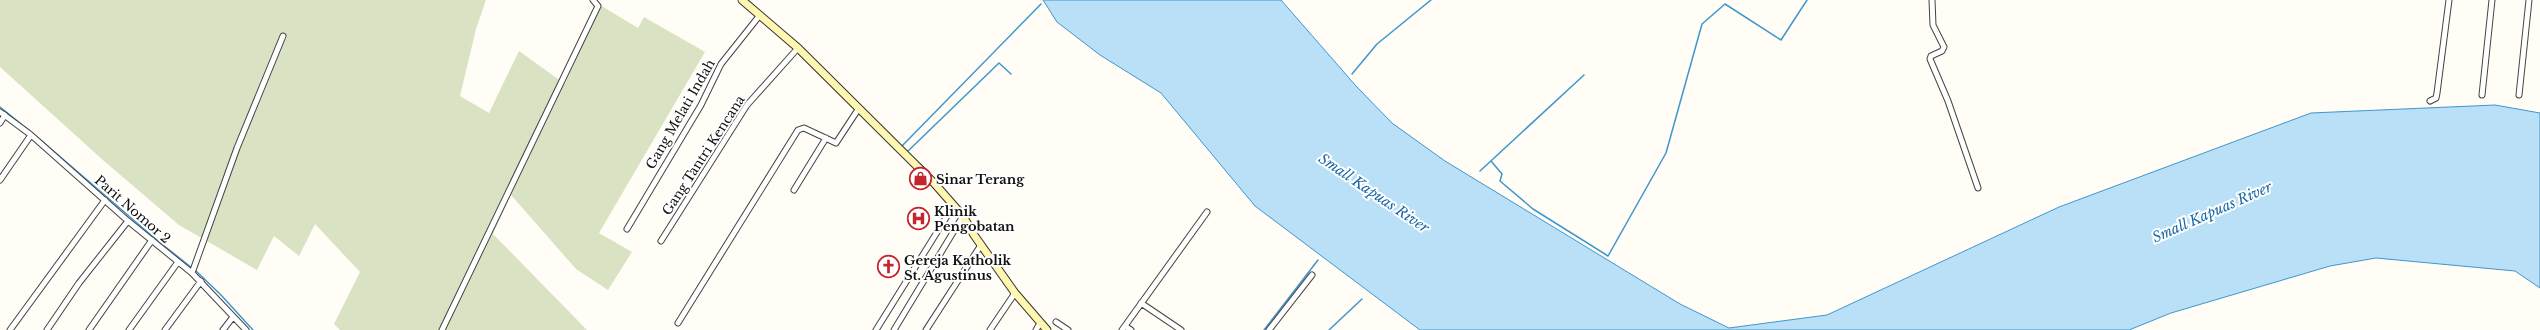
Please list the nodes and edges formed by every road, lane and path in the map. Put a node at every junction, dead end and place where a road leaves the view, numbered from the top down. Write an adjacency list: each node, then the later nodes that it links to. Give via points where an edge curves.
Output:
1 (593, 0): 49 (street, via 598,6)
2 (742, 0): 7 (main road)
3 (1932, 0): 20 (street, via 1933,25 1944,47 1942,51 1930,56 1930,59 1948,101)
4 (2449, 0): 12 (street, via 2437,93 2436,98)
5 (2492, 0): 10 (street)
6 (2529, 0): 11 (street)
7 (760, 15): 9 (main road); 27 (street, Gang Melati Indah, via 721,64 701,106)
8 (284, 36): 32 (street, via 237,148)
9 (798, 48): 13 (main road); 29 (street, Gang Tantri Kencana, via 747,105)
10 (2482, 95)
11 (2519, 95)
12 (2430, 101)
13 (859, 108): 18 (street, via 838,142 834,143); 23 (main road)
14 (0, 112): 15 (street, Parit Nomor 2)
15 (5, 116): 16 (street); 17 (street, Parit Nomor 2)
16 (0, 122)
17 (31, 135): 19 (street); 22 (street, Parit Nomor 2)
18 (826, 138): 21 (street); 38 (street, via 803,128 798,130)
19 (0, 180)
20 (1978, 188)
21 (794, 190)
22 (105, 200): 26 (street, Parit Nomor 2); 42 (street)
23 (954, 205): 25 (main road); 50 (street)
24 (1207, 212): 36 (street)
25 (963, 216): 30 (main road); 51 (street)
26 (128, 221): 28 (street, Parit Nomor 2); 43 (street)
27 (627, 229)
28 (152, 240): 31 (street, Parit Nomor 2); 44 (street)
29 (661, 241)
30 (981, 245): 35 (main road); 52 (street)
31 (178, 262): 32 (street, Parit Nomor 2); 45 (street)
32 (192, 273): 34 (street, Parit Nomor 2)
33 (1312, 275): 58 (street)
34 (201, 281): 37 (street, Parit Nomor 2); 46 (street)
35 (1015, 293): 40 (main road); 53 (street)
36 (1141, 303): 41 (street); 57 (street)
37 (233, 317): 47 (street); 48 (street, Parit Nomor 2)
38 (678, 322)
39 (1056, 322): 55 (street)
40 (1038, 327): 54 (main road)
41 (1123, 328): 56 (street)
42 (10, 330)
43 (46, 330)
44 (89, 330)
45 (129, 330)
46 (165, 330)
47 (223, 330)
48 (246, 330)
49 (442, 330)
50 (876, 330)
51 (894, 330)
52 (926, 330)
53 (990, 330)
54 (1047, 330)
55 (1068, 330)
56 (1131, 330)
57 (1181, 330)
58 (1269, 330)

